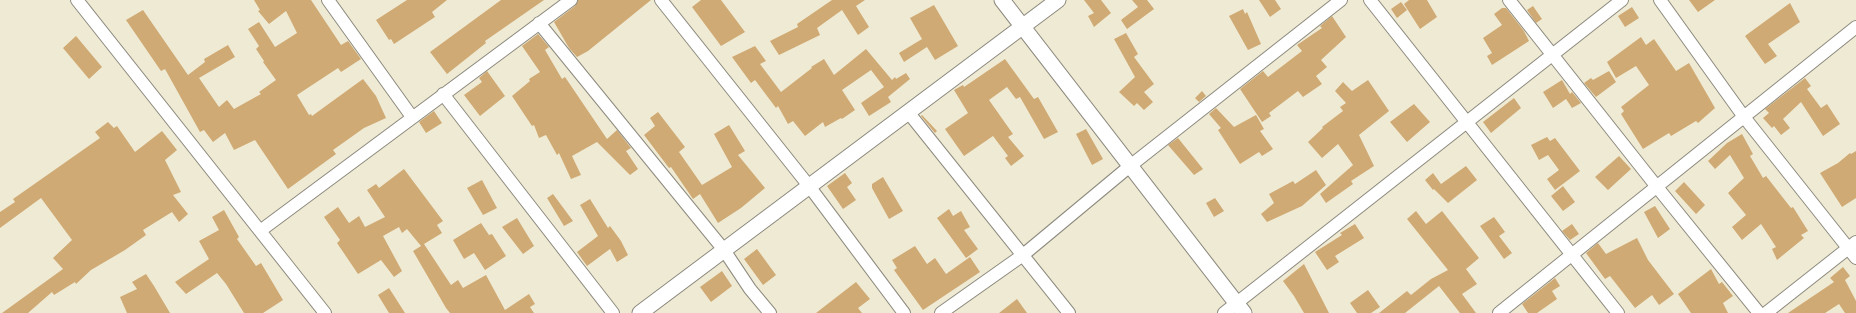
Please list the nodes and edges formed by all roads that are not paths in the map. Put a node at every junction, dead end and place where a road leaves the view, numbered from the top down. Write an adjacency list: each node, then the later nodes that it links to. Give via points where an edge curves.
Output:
1 (77, 0): 24 (street)
2 (328, 0): 18 (street)
3 (570, 0): 12 (street)
4 (662, 0): 22 (street)
5 (1002, 0): 13 (street)
6 (1058, 0): 13 (street)
7 (1341, 0): 21 (street)
8 (1370, 0): 20 (street)
9 (1509, 0): 15 (street)
10 (1622, 0): 15 (street)
11 (1660, 0): 19 (street)
12 (539, 23): 16 (street); 26 (street)
13 (1022, 26): 17 (street); 21 (street)
14 (1856, 28): 19 (street)
15 (1552, 55): 20 (street); 23 (street)
16 (444, 94): 18 (street); 32 (street)
17 (908, 112): 22 (street); 27 (street)
18 (412, 117): 24 (street)
19 (1744, 117): 23 (street); 25 (street)
20 (1466, 122): 28 (street); 30 (street)
21 (1130, 166): 27 (street); 30 (street)
22 (809, 186): 26 (street); 35 (street)
23 (1656, 187): 28 (street); 41 (street)
24 (260, 231): 31 (street)
25 (1852, 245): 29 (street); 42 (street)
26 (724, 250): 33 (street); 34 (street)
27 (1023, 255): 36 (street); 37 (street)
28 (1572, 255): 39 (street); 40 (street)
29 (1856, 258)
30 (1240, 308): 38 (street)
31 (325, 313)
32 (613, 313)
33 (640, 313)
34 (770, 313)
35 (904, 313)
36 (941, 313)
37 (1069, 313)
38 (1224, 313)
39 (1499, 313)
40 (1618, 313)
41 (1759, 313)
42 (1766, 313)

